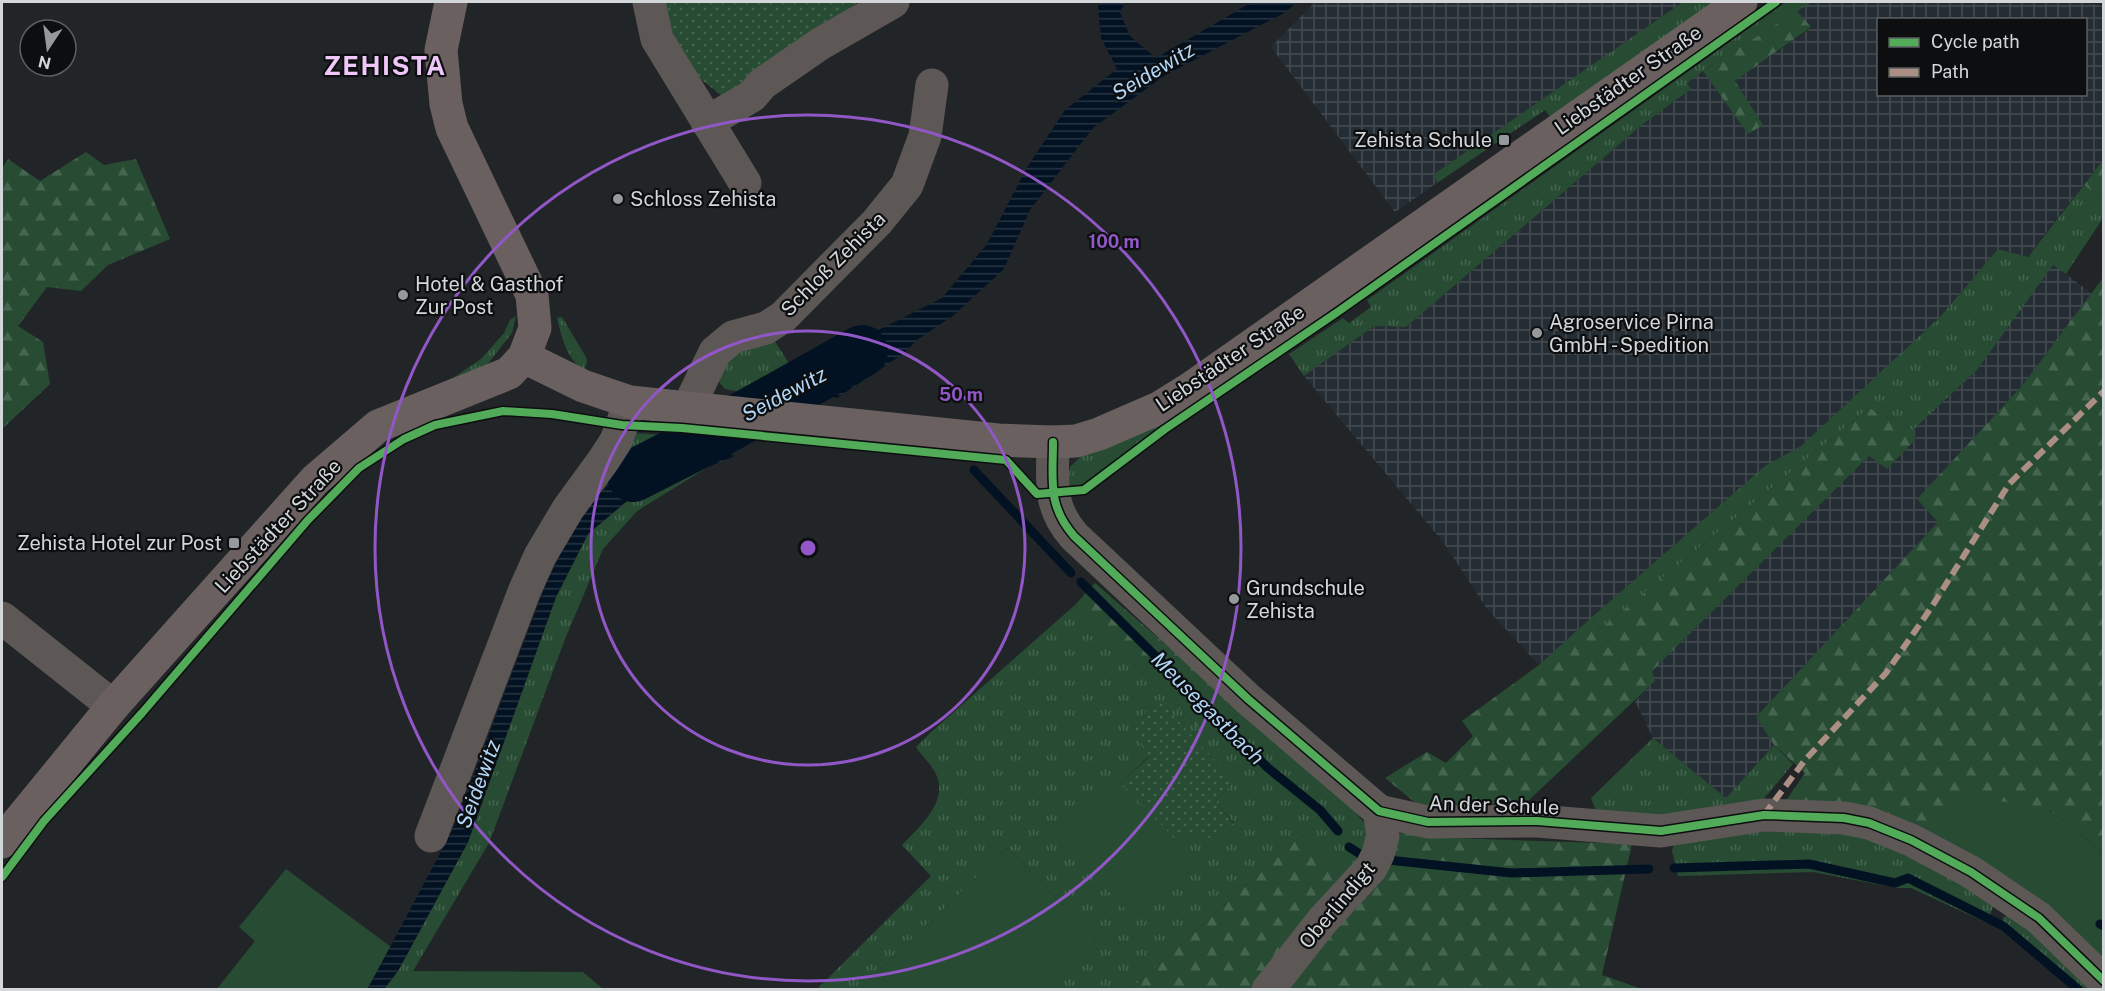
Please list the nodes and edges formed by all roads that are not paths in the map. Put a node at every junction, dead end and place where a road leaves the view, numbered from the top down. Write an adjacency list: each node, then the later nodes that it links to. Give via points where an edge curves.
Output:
1 (451, 2): 8 (main road, via 441,50 446,104 452,128 532,295 535,328)
2 (649, 2): 6 (street, via 657,39)
3 (893, 2): 6 (street, via 820,44 762,84 752,96)
4 (1741, 2): 11 (main road, Liebstädter Straße, via 1183,393 1099,434)
5 (932, 85): 10 (street, Schloß Zehista, via 925,136 907,185 878,222 783,317 766,328 733,337 715,352)
6 (706, 122): 7 (street)
7 (744, 183)
8 (524, 357): 9 (main road, Liebstädter Straße, via 583,386); 13 (main road, Liebstädter Straße, via 509,373 378,426 315,480)
9 (630, 402): 10 (main road, Liebstädter Straße); 15 (street, via 616,441 540,556)
10 (701, 409): 11 (main road, Liebstädter Straße, via 998,440)
11 (1053, 442): 14 (street, An der Schule, via 1056,509 1062,523 1248,699)
12 (2, 618): 13 (street)
13 (113, 706): 16 (main road, Liebstädter Straße)
14 (1379, 811): 17 (street, An der Schule, via 1428,822 1537,821 1661,831 1764,815 1844,818 1869,823 1971,872 2039,918); 18 (street, Oberlindigt, via 1383,836 1371,868 1323,920)
15 (431, 836)
16 (2, 842)
17 (2103, 981)
18 (1268, 990)

